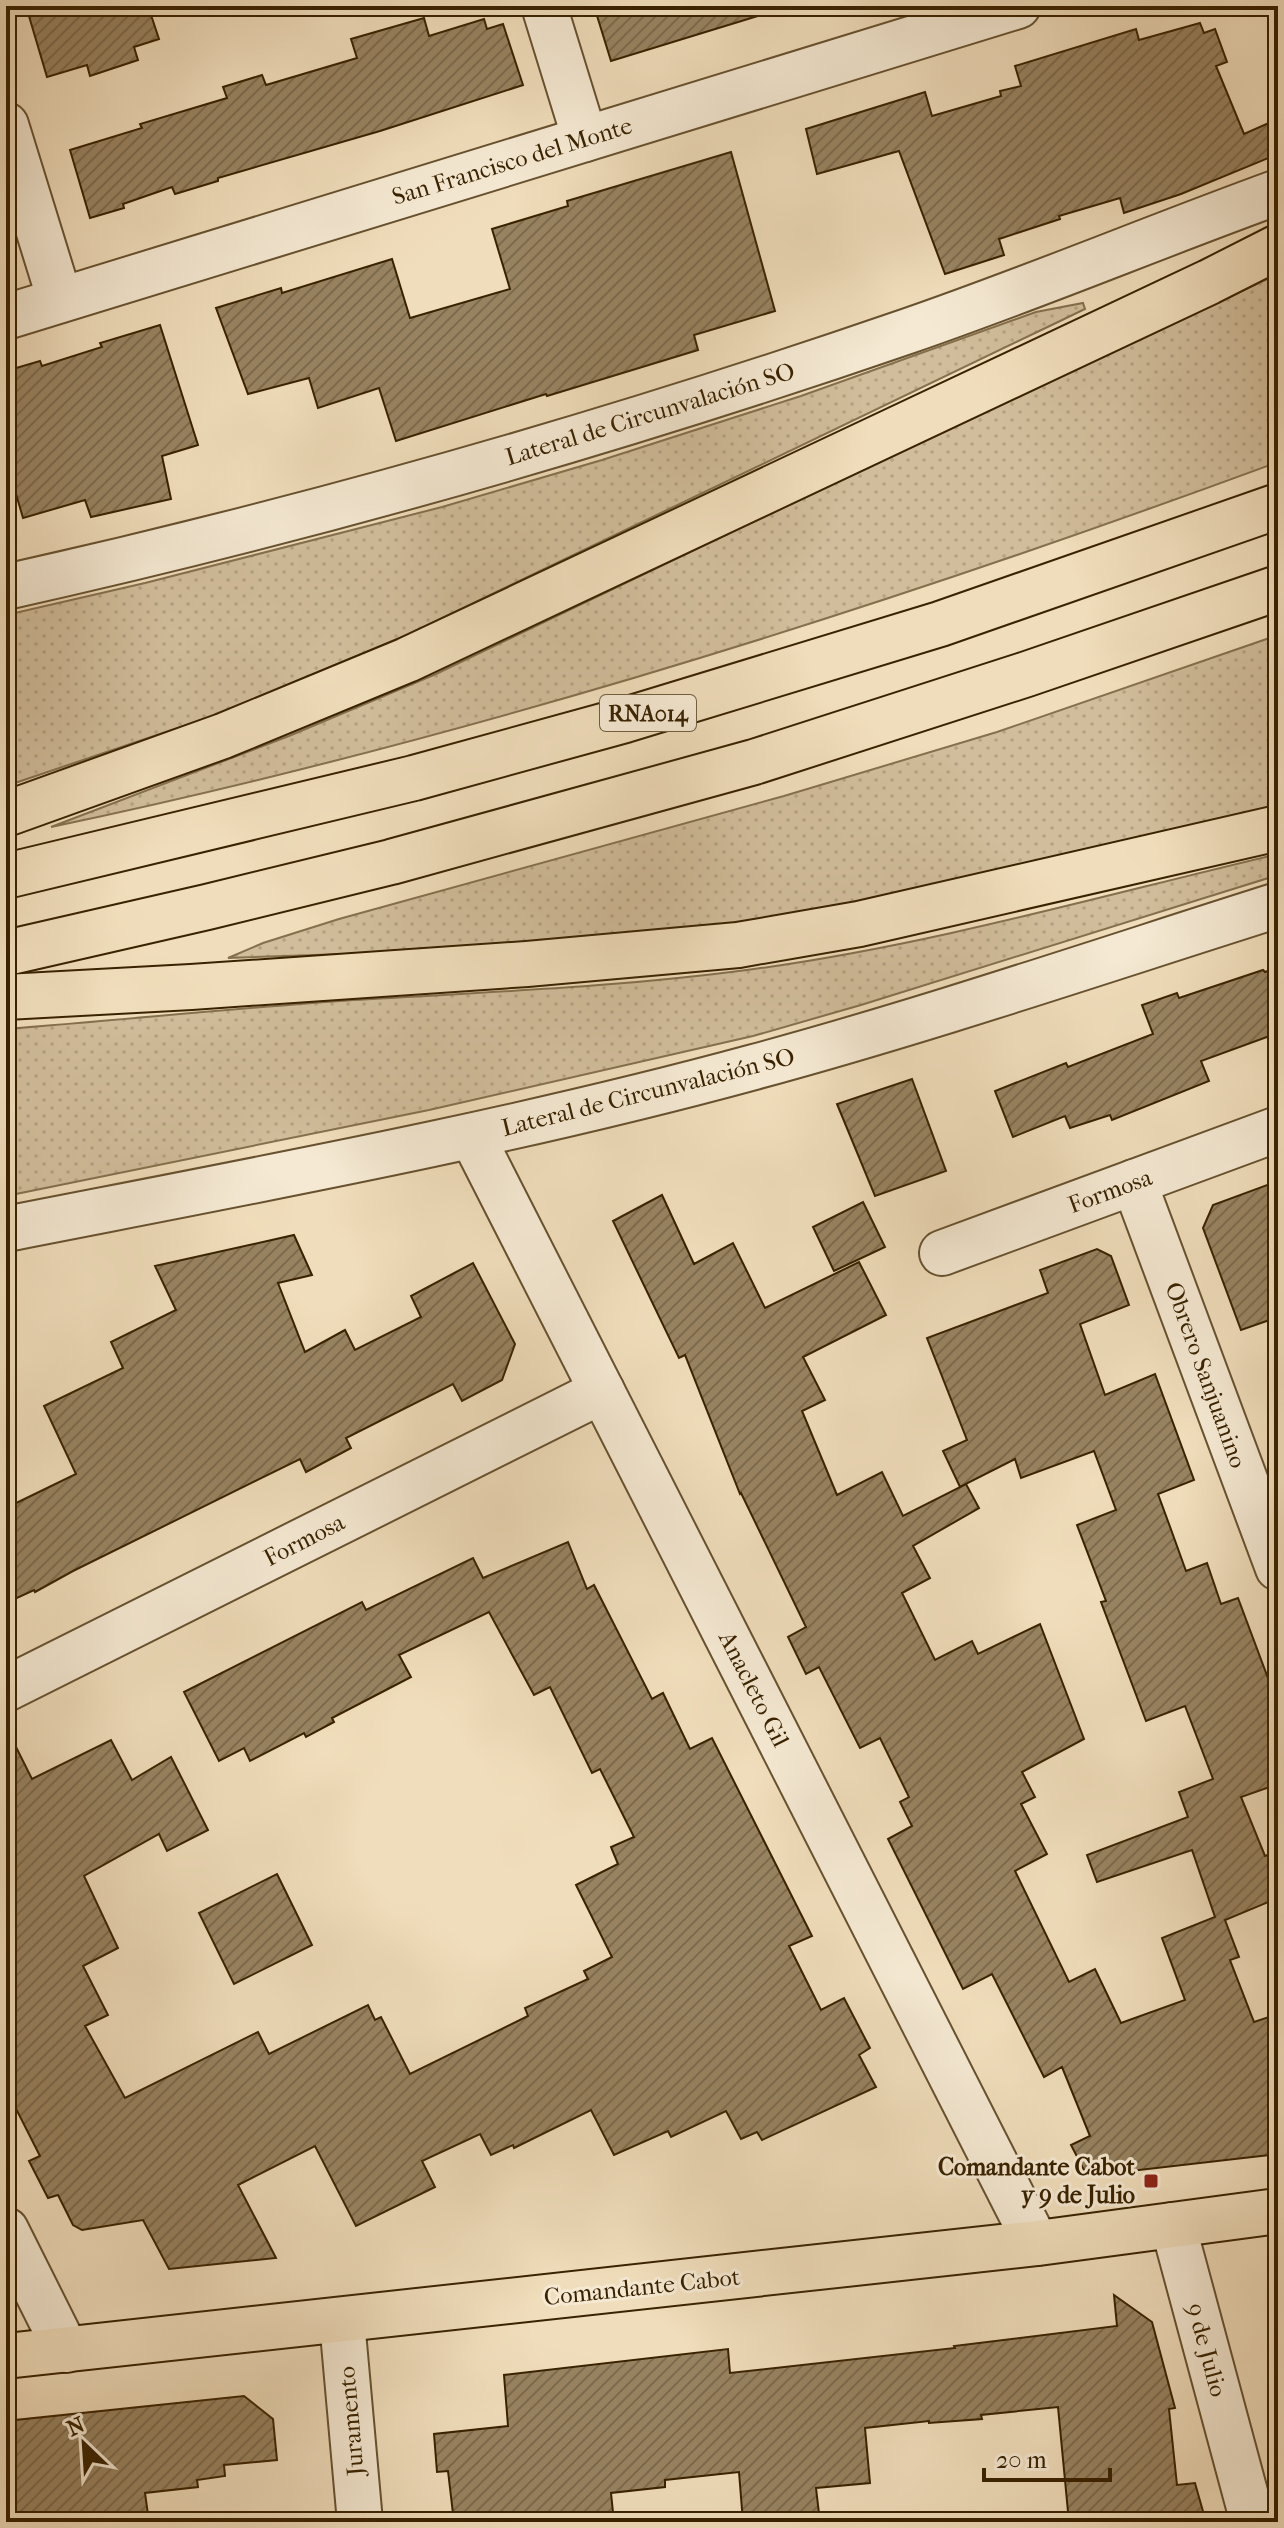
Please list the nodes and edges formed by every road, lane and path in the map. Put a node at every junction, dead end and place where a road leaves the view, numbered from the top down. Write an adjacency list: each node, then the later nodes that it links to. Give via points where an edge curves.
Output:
1 (544, 6): 4 (street)
2 (1018, 6): 4 (street, San Francisco del Monte)
3 (6, 125): 7 (street)
4 (585, 139): 7 (street, San Francisco del Monte)
5 (1278, 192): 10 (street, Lateral de Circunvalación SO, via 980,306 636,421 419,484)
6 (1278, 247): 12 (main road, via 407,660 209,742)
7 (60, 300): 8 (street, San Francisco del Monte)
8 (6, 317)
9 (1278, 506): 14 (main road, RNA014, via 940,624 525,749)
10 (6, 587)
11 (1278, 588): 16 (main road, via 741,766 391,862)
12 (6, 814)
13 (1278, 828): 17 (main road, via 888,918 738,945 527,964)
14 (6, 876)
15 (1278, 905): 19 (street, Lateral de Circunvalación SO, via 767,1063)
16 (6, 953)
17 (6, 997)
18 (1278, 1129): 20 (street, Formosa)
19 (472, 1136): 21 (street, Lateral de Circunvalación SO); 23 (street, Anacleto Gil)
20 (1134, 1182): 22 (street, Formosa); 24 (street, Obrero Sanjuanino)
21 (6, 1229)
22 (942, 1253)
23 (602, 1391): 25 (street, Formosa); 29 (street, Anacleto Gil)
24 (1278, 1568)
25 (6, 1689)
26 (1278, 2211): 27 (main road, Comandante Cabot)
27 (1173, 2225): 29 (main road, Comandante Cabot); 34 (street, 9 de Julio)
28 (6, 2230): 31 (street)
29 (1036, 2243): 30 (main road, Comandante Cabot)
30 (342, 2321): 31 (main road, Comandante Cabot); 33 (street, Juramento)
31 (66, 2350): 32 (main road, Comandante Cabot)
32 (6, 2356)
33 (360, 2522)
34 (1253, 2522)

